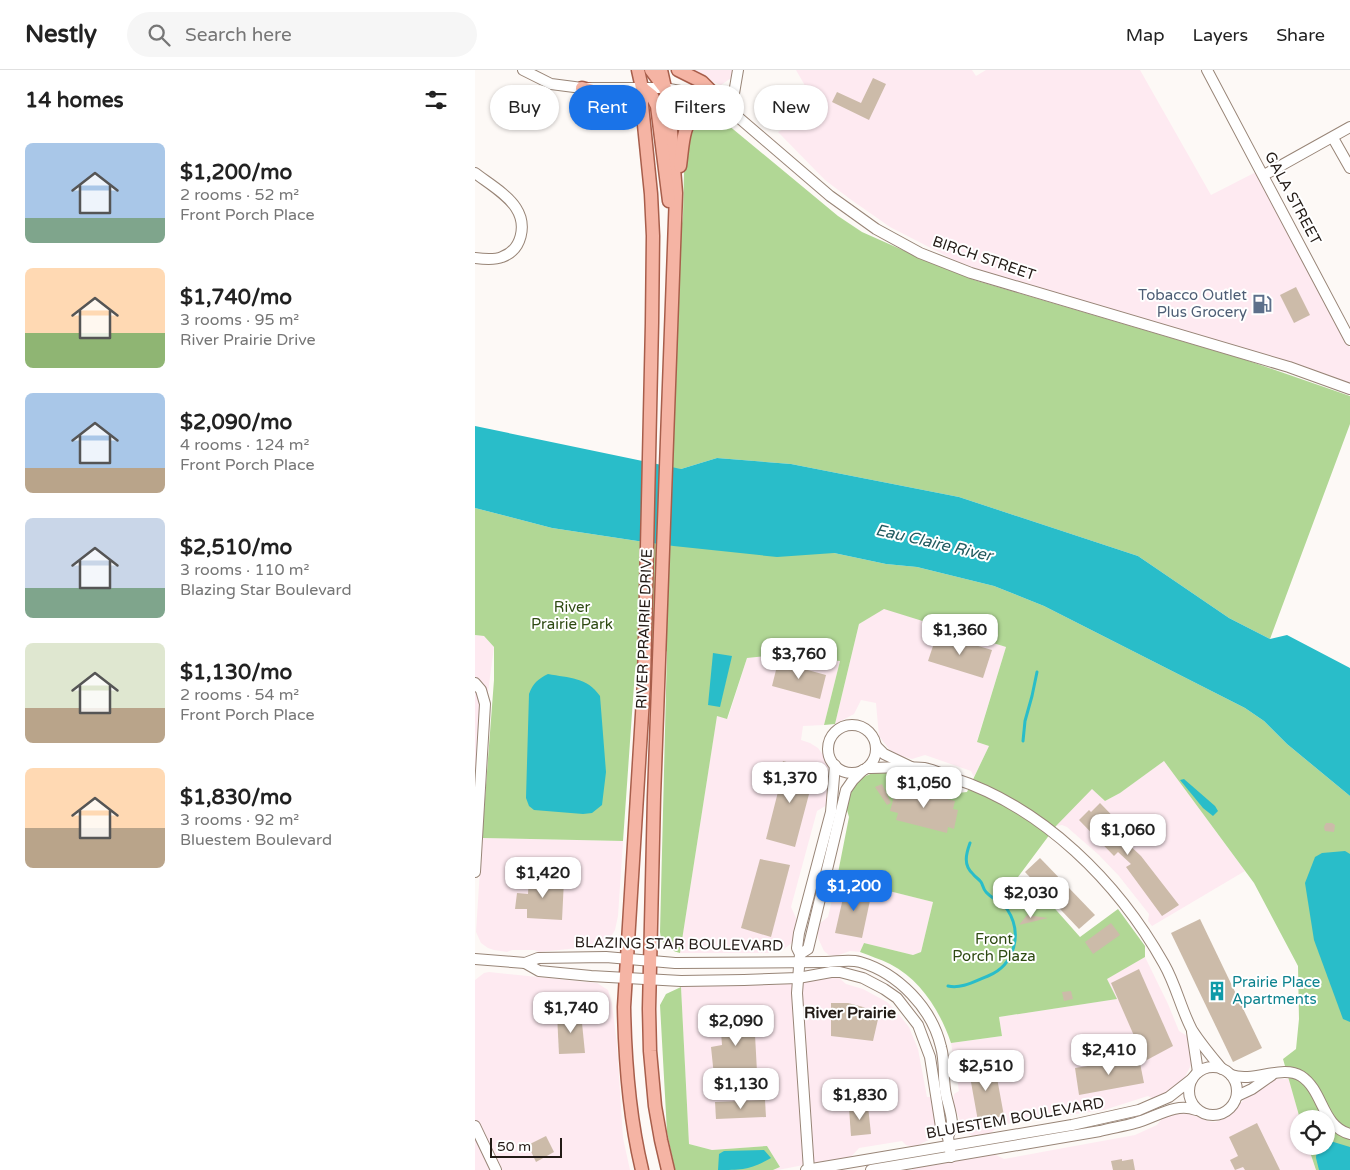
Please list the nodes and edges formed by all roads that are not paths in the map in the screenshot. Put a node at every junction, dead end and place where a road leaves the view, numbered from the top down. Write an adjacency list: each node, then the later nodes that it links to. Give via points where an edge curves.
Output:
1 (523, 70): 13 (street, BIRCH STREET, via 551,84)
2 (638, 70): 8 (main road)
3 (651, 70): 9 (main road)
4 (661, 70): 10 (main road)
5 (679, 70): 11 (main road)
6 (738, 70): 12 (street)
7 (1207, 70): 23 (street, GALA STREET)
8 (641, 85)
9 (663, 85)
10 (664, 85)
11 (705, 85)
12 (735, 85)
13 (569, 86)
14 (646, 91): 25 (main road, via 657,106)
15 (744, 122): 28 (street, BIRCH STREET, via 853,214 900,243 942,263)
16 (1350, 127): 20 (street)
17 (644, 130): 35 (main road, RIVER PRAIRIE DRIVE, via 653,236 652,323 644,682)
18 (671, 130): 24 (main road, RIVER PRAIRIE DRIVE)
19 (685, 130): 24 (main road)
20 (1333, 138): 21 (street); 23 (street)
21 (1350, 168)
22 (475, 173): 26 (street, via 513,205 521,219 522,230 519,242 501,258)
23 (1264, 175): 27 (street, GALA STREET)
24 (676, 194): 25 (main road, RIVER PRAIRIE DRIVE)
25 (674, 235): 38 (main road, RIVER PRAIRIE DRIVE)
26 (475, 258)
27 (1350, 340)
28 (1350, 389)
29 (475, 683): 34 (street, via 485,704)
30 (876, 746): 31 (street, via 871,735 860,727 840,729 829,744 830,757); 32 (street, via 883,754); 33 (street, via 875,758)
31 (835, 765): 33 (street, via 848,772); 36 (street, via 831,812 799,933 797,948)
32 (914, 768): 33 (street); 43 (street, via 925,768 987,791 1043,825 1077,854 1116,894 1151,943 1172,979)
33 (865, 769): 36 (street, via 846,790 808,949)
34 (475, 872)
35 (627, 958): 38 (street, BLAZING STAR BOULEVARD); 39 (street, BLAZING STAR BOULEVARD, via 538,958); 40 (main road, RIVER PRAIRIE DRIVE)
36 (800, 958): 38 (street, BLAZING STAR BOULEVARD); 41 (street); 52 (street, BLAZING STAR BOULEVARD, via 859,962 889,976 913,995 937,1032 941,1045 952,1126)
37 (475, 959): 39 (street, BLAZING STAR BOULEVARD)
38 (651, 960): 42 (main road, RIVER PRAIRIE DRIVE)
39 (525, 963): 40 (street, BLAZING STAR BOULEVARD, via 539,971)
40 (625, 978): 42 (street, BLAZING STAR BOULEVARD); 55 (main road, RIVER PRAIRIE DRIVE, via 627,1083 632,1127)
41 (797, 978): 42 (street, BLAZING STAR BOULEVARD); 52 (street, BLAZING STAR BOULEVARD, via 831,972 852,975 897,998 918,1025 928,1047 941,1127); 57 (street)
42 (650, 979): 56 (main road, RIVER PRAIRIE DRIVE, via 649,1051)
43 (1192, 1029): 44 (street); 46 (street)
44 (1222, 1069): 46 (street, via 1205,1068); 47 (street)
45 (1275, 1074): 47 (street, via 1248,1078); 48 (street); 51 (street, via 1294,1073 1307,1081 1333,1125)
46 (1195, 1075): 49 (street, via 1189,1095); 52 (street, BLUESTEM BOULEVARD, via 1169,1097 1139,1110 1072,1125)
47 (1231, 1075): 48 (street)
48 (1237, 1096): 49 (street, BLUESTEM BOULEVARD, via 1230,1109 1217,1116)
49 (1196, 1110): 53 (street, BLUESTEM BOULEVARD, via 1171,1109 1135,1123)
50 (475, 1126): 54 (street)
51 (1350, 1134)
52 (948, 1141): 53 (street, BLAZING STAR BOULEVARD); 57 (street, BLUESTEM BOULEVARD)
53 (951, 1157): 58 (street, BLUESTEM BOULEVARD)
54 (495, 1170)
55 (642, 1170)
56 (668, 1170)
57 (808, 1170)
58 (871, 1170)

